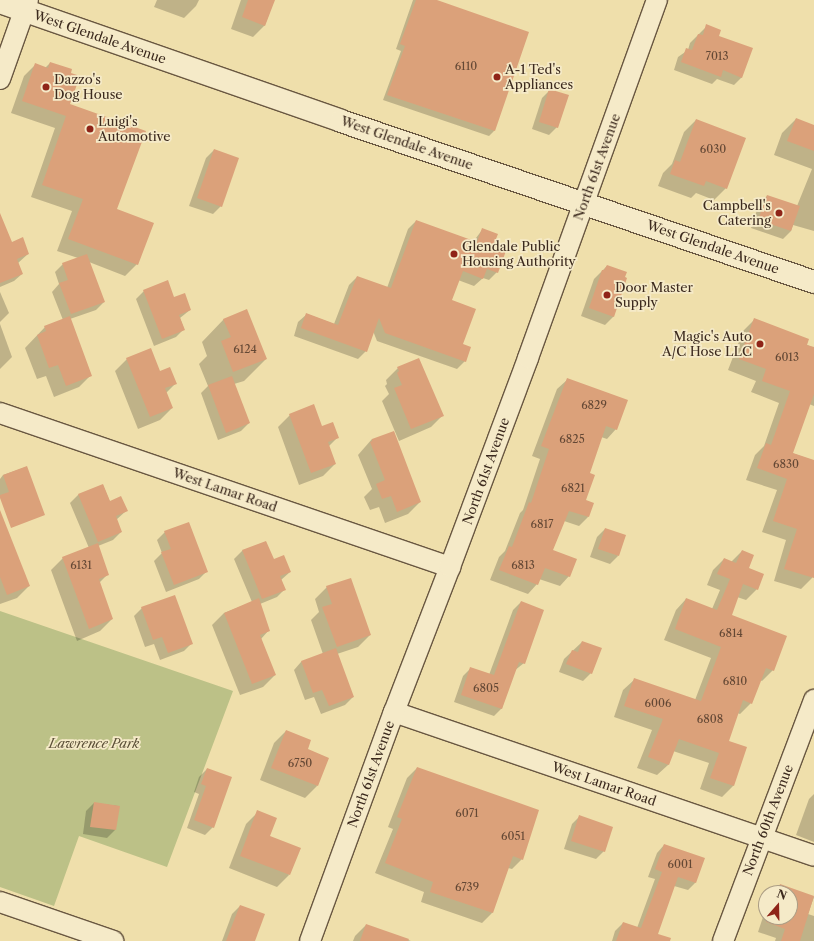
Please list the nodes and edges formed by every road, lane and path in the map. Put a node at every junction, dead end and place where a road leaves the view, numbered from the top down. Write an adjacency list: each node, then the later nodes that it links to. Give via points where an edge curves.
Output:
1 (657, 0): 5 (street, North 61st Avenue)
2 (0, 2): 3 (main road, West Glendale Avenue)
3 (26, 5): 4 (street); 5 (main road, West Glendale Avenue, via 341,121)
4 (0, 79)
5 (584, 202): 6 (main road, West Glendale Avenue); 8 (street, North 61st Avenue)
6 (814, 282)
7 (0, 413): 8 (street, West Lamar Road)
8 (450, 567): 10 (street, North 61st Avenue)
9 (814, 700): 11 (street, North 60th Avenue)
10 (394, 712): 11 (street, West Lamar Road); 15 (street, North 61st Avenue)
11 (761, 838): 12 (street, West Lamar Road); 16 (street, North 60th Avenue)
12 (814, 856)
13 (0, 902): 14 (street)
14 (113, 941)
15 (310, 941)
16 (723, 941)

